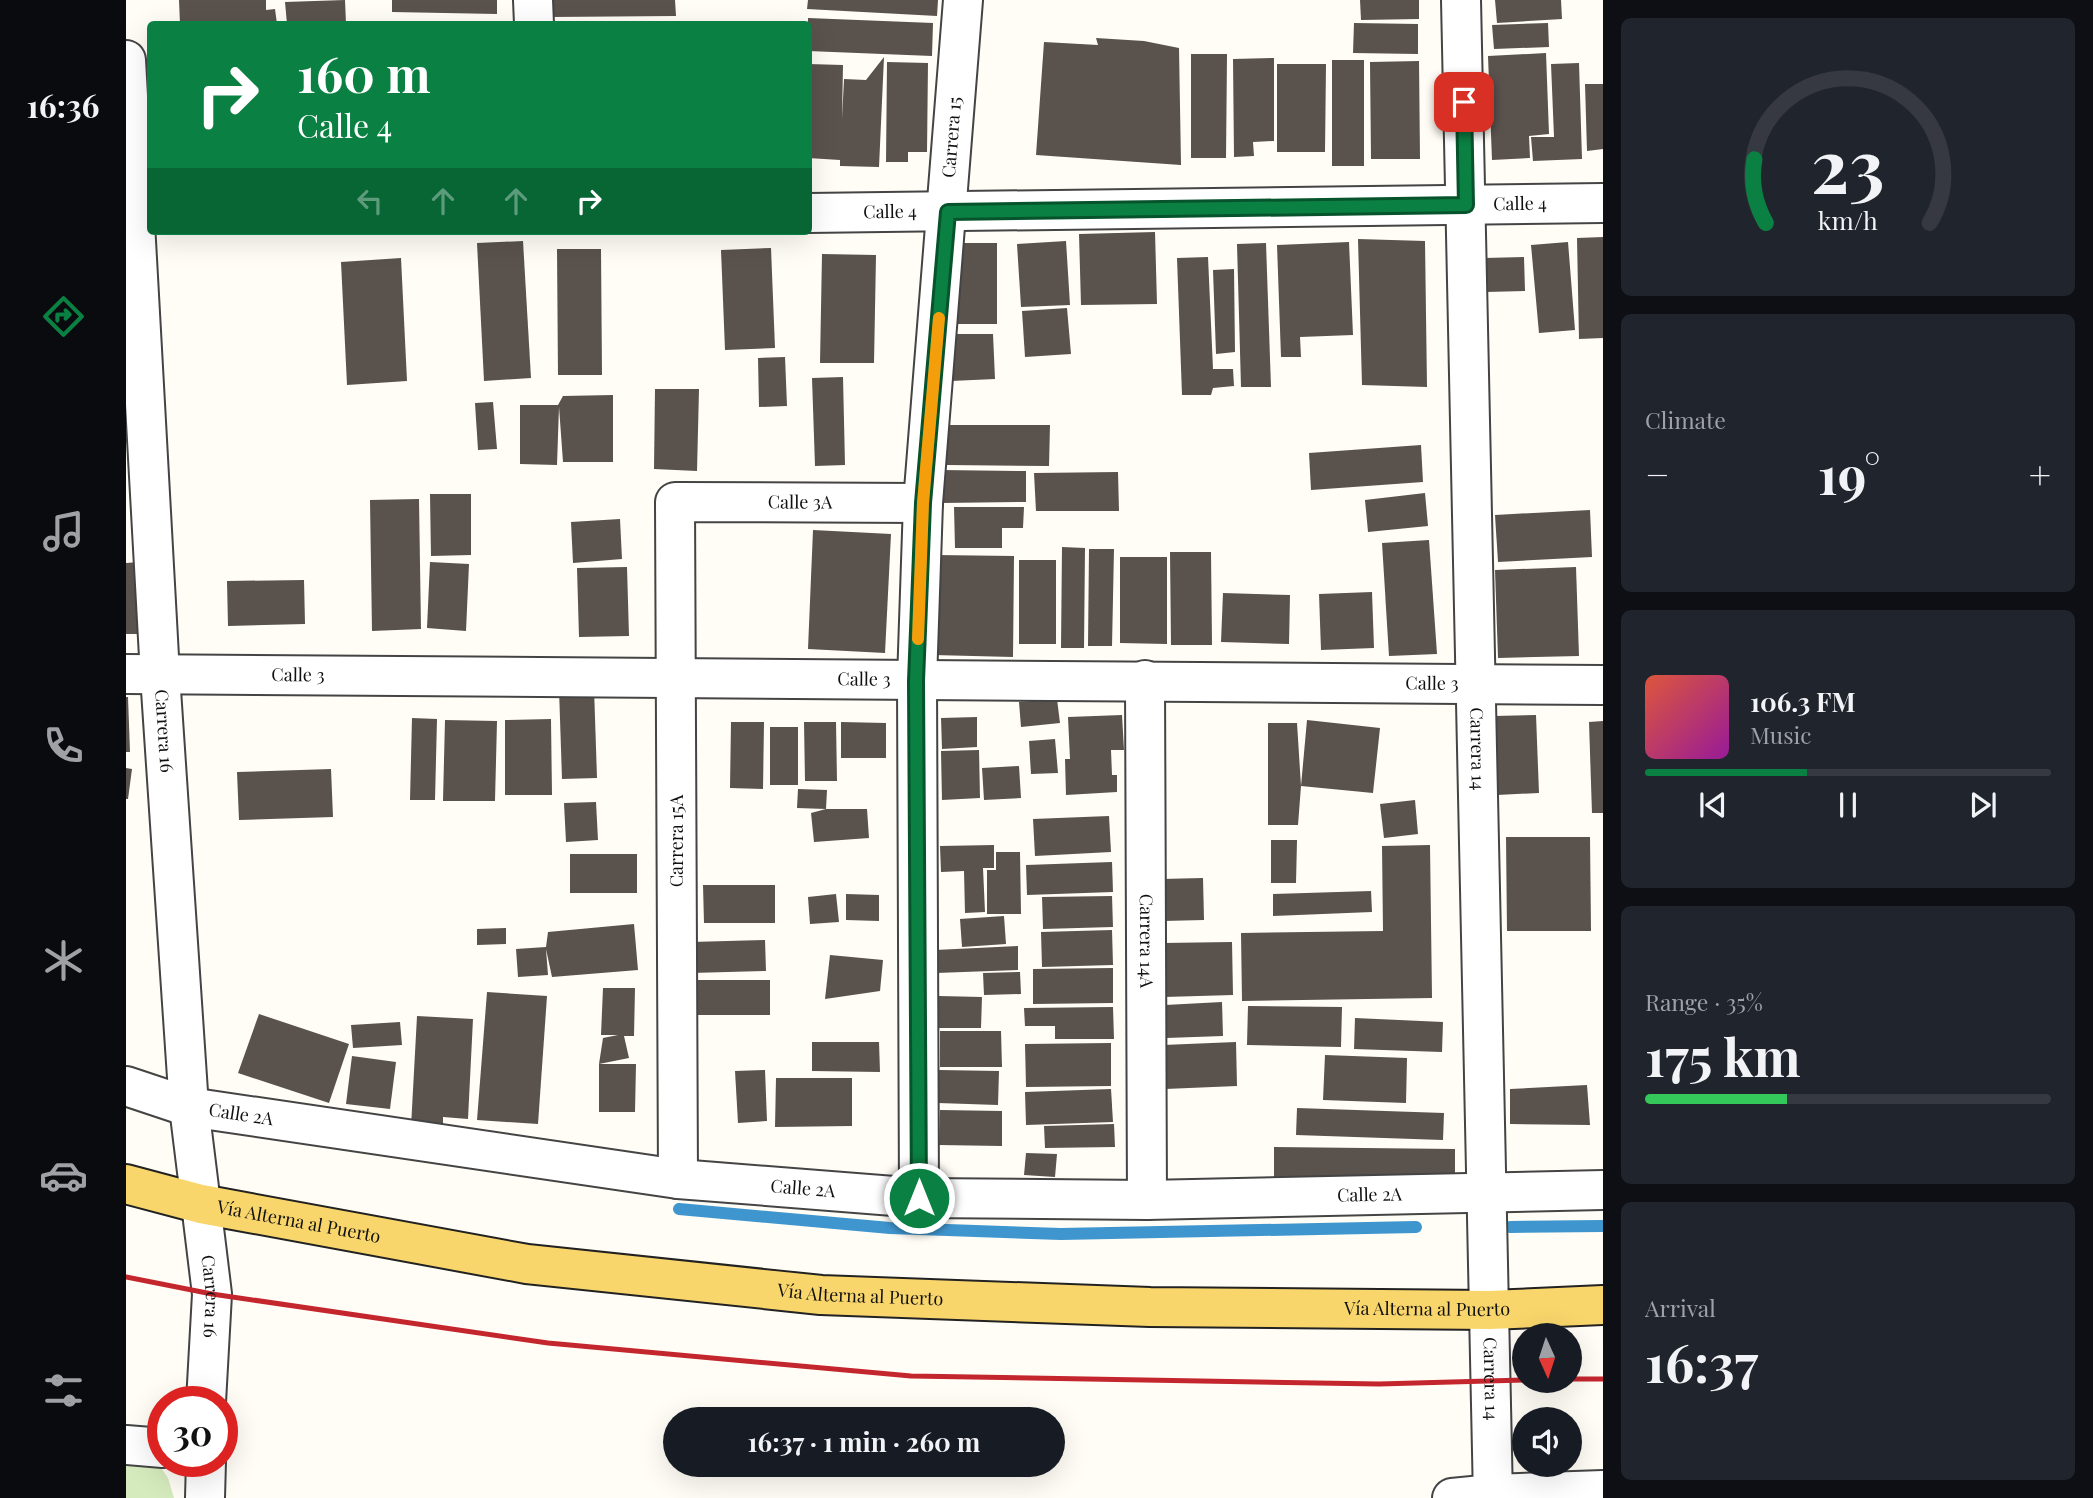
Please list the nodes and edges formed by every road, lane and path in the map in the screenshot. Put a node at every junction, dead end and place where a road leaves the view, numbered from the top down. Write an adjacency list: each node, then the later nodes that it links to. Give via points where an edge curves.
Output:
1 (533, 0): 4 (street)
2 (963, 0): 8 (street, Carrera 15)
3 (1461, 0): 7 (street, Carrera 14)
4 (534, 21)
5 (126, 60): 10 (street, Carrera 16)
6 (1603, 203): 7 (street, Calle 4)
7 (1466, 205): 8 (street, Calle 4); 17 (street, Carrera 14)
8 (948, 212): 9 (street, Calle 4); 12 (street, Carrera 15)
9 (812, 213)
10 (137, 221): 13 (street, Carrera 16)
11 (675, 502): 12 (street, Calle 3A); 14 (street, Carrera 15A)
12 (923, 503): 16 (street, Carrera 15)
13 (143, 674): 14 (street, Calle 3); 20 (street, Carrera 16)
14 (676, 678): 16 (street, Calle 3); 21 (street, Carrera 15A)
15 (1145, 680): 16 (street, Calle 3); 17 (street, Calle 3); 25 (street, Carrera 14A)
16 (916, 681): 24 (street, Carrera 15)
17 (1474, 685): 18 (street, Calle 3); 26 (street, Carrera 14)
18 (1603, 685)
19 (126, 1086): 20 (street, Calle 2A)
20 (190, 1114): 21 (street, Calle 2A); 27 (street, Carrera 16)
21 (678, 1179): 24 (street, Calle 2A)
22 (126, 1184): 27 (main road, Vía Alterna al Puerto)
23 (1603, 1190): 26 (street, Calle 2A)
24 (919, 1198): 25 (street, Calle 2A)
25 (1147, 1200): 26 (street, Calle 2A)
26 (1488, 1202): 29 (street, Carrera 14)
27 (201, 1204): 29 (main road, Vía Alterna al Puerto, via 527,1264 821,1295 1150,1307); 30 (street, Carrera 16, via 212,1294)
28 (1603, 1305): 29 (main road, Vía Alterna al Puerto)
29 (1490, 1310): 35 (street, Carrera 14)
30 (207, 1386)
31 (126, 1445): 32 (street)
32 (147, 1447)
33 (206, 1477): 36 (street)
34 (1603, 1490): 35 (street)
35 (1493, 1496): 37 (street)
36 (205, 1498)
37 (1452, 1498)

